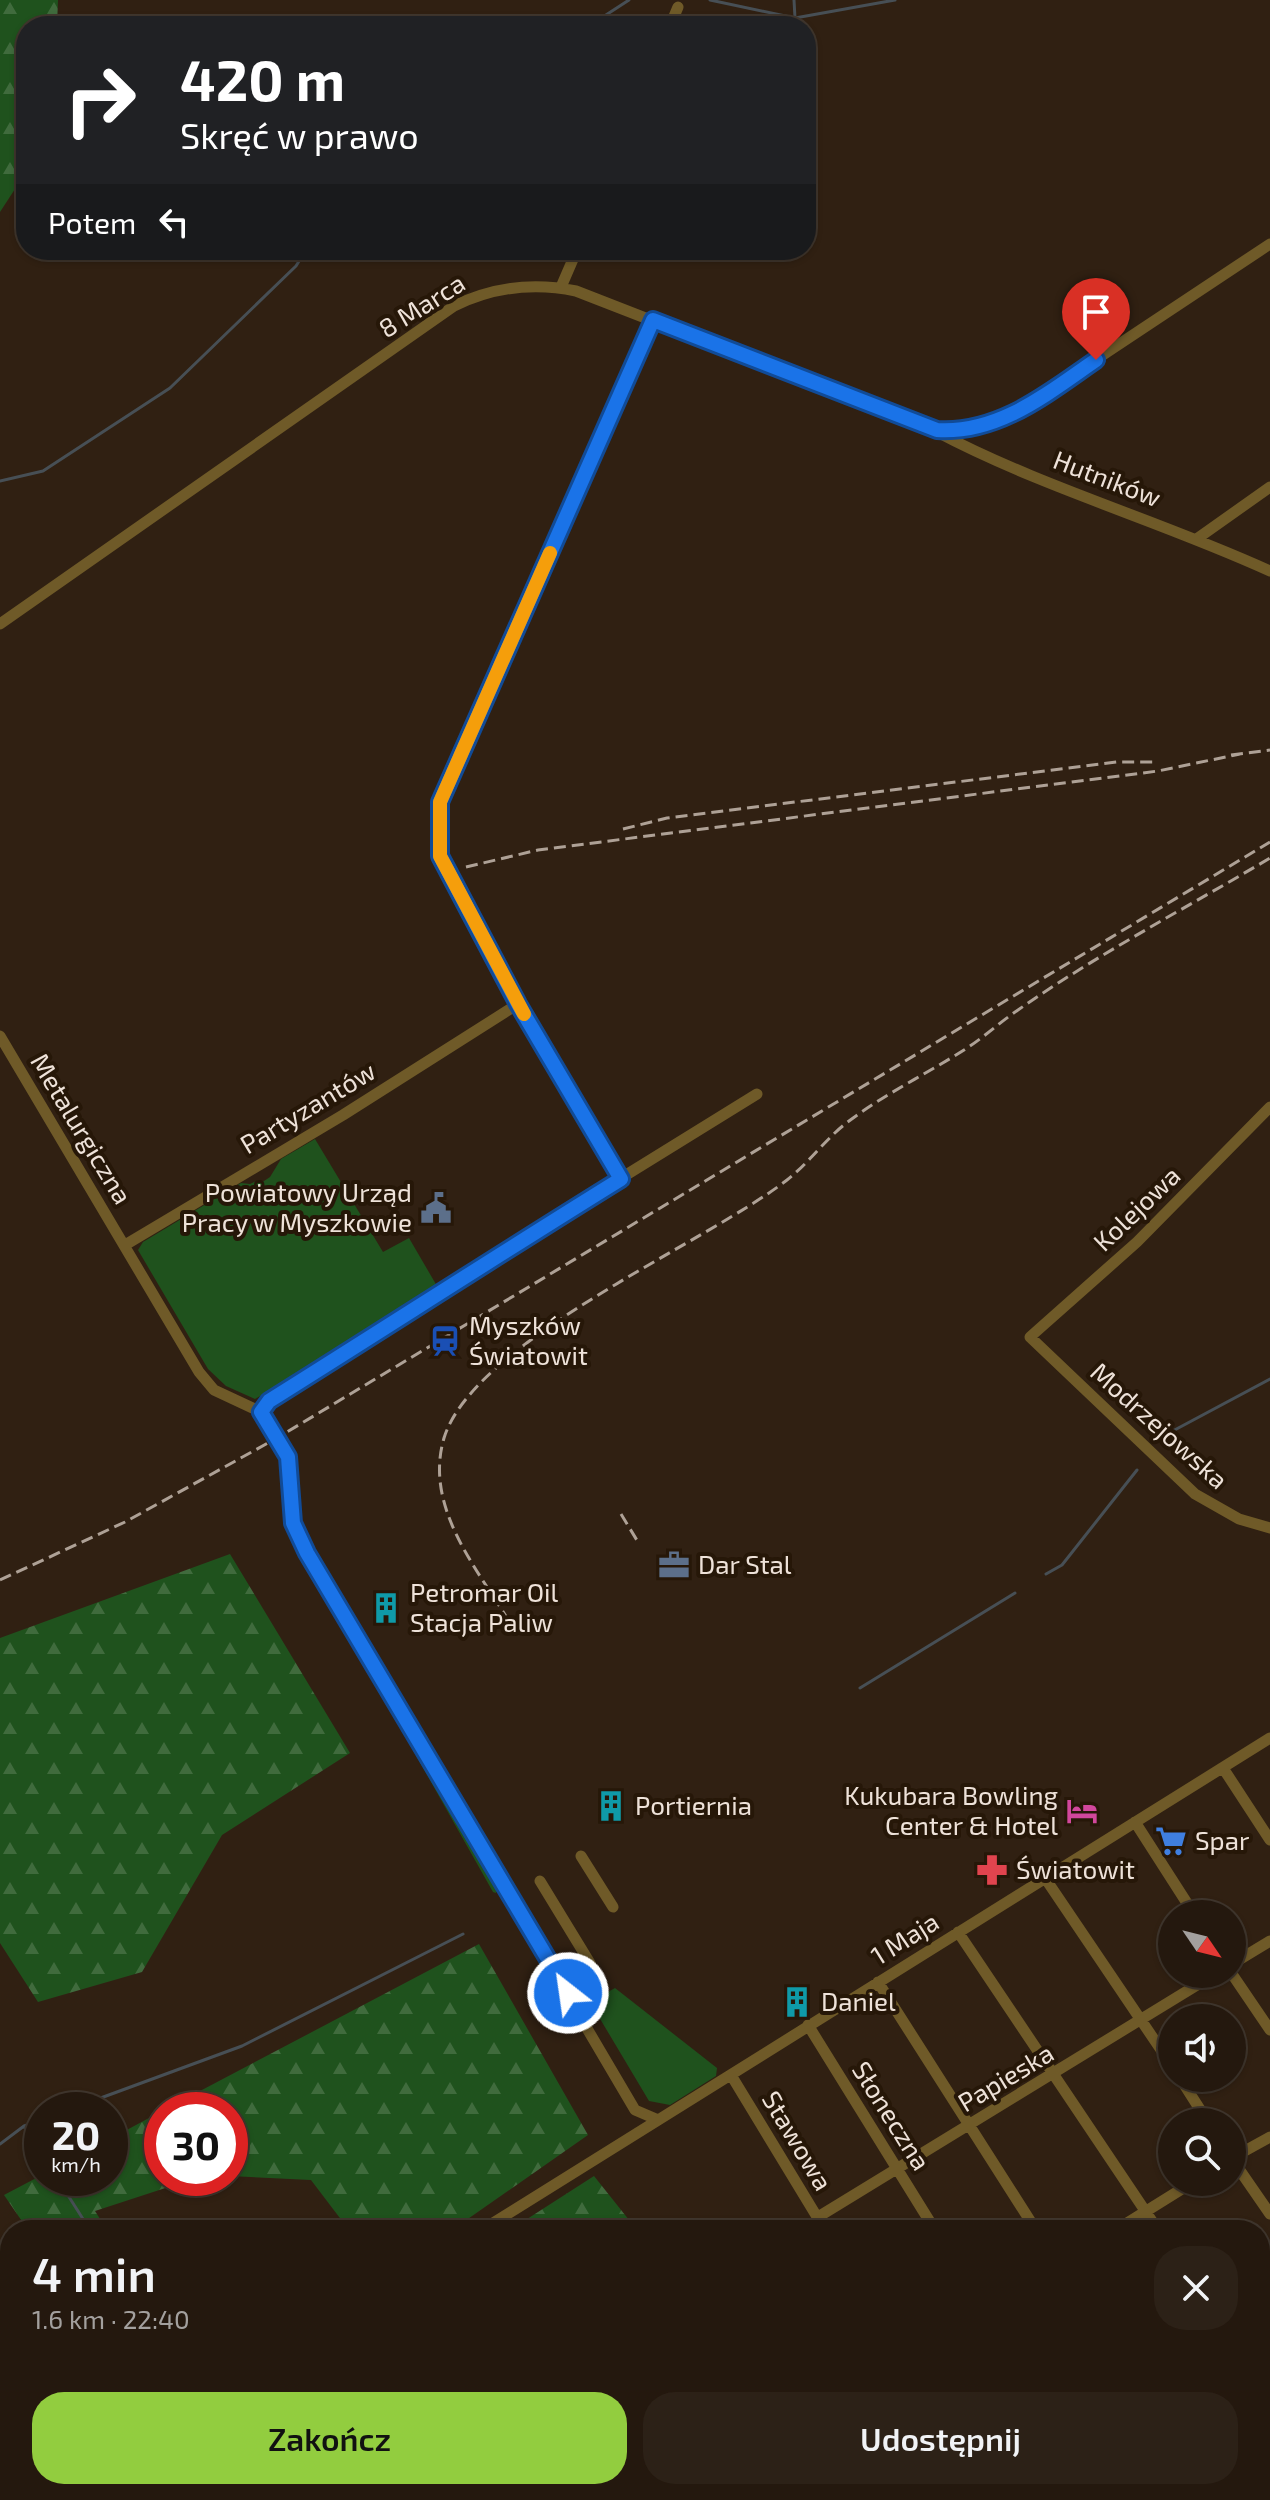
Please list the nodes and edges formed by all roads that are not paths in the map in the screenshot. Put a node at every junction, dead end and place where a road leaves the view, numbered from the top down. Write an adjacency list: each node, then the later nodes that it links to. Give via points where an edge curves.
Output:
1 (678, 7): 2 (street)
2 (674, 16)
3 (1270, 244): 7 (street, 8 Marca, via 1025,407 972,427)
4 (573, 260): 5 (street)
5 (561, 287): 6 (street, 8 Marca); 11 (street, 8 Marca, via 504,288 454,306)
6 (653, 320): 7 (street, 8 Marca); 12 (street, via 440,802 440,856)
7 (929, 428): 9 (street, Hutników)
8 (1270, 487): 9 (street)
9 (1198, 538): 10 (street, Hutników)
10 (1270, 571)
11 (0, 624)
12 (518, 1004): 16 (street); 17 (street, Partyzantów)
13 (0, 1036): 17 (street, Metalurgiczna)
14 (757, 1094): 16 (street)
15 (1270, 1107): 18 (street, Kolejowa, via 1137,1242)
16 (621, 1179): 19 (street, via 445,1287 269,1401)
17 (125, 1245): 19 (street, via 199,1372 214,1390)
18 (1030, 1337): 20 (street, Modrzejowska, via 1195,1494 1239,1519)
19 (261, 1412): 33 (street, via 288,1457 293,1523 307,1553)
20 (1270, 1528)
21 (1270, 1738): 22 (street, 1 Maja)
22 (1223, 1768): 23 (street, 1 Maja); 24 (street)
23 (1135, 1822): 26 (street, 1 Maja); 28 (street)
24 (1270, 1840)
25 (581, 1856): 29 (street)
26 (1045, 1878): 30 (street, 1 Maja); 37 (street)
27 (540, 1881): 33 (street, via 590,1963)
28 (1185, 1900)
29 (613, 1907)
30 (958, 1932): 34 (street, 1 Maja); 42 (street)
31 (1270, 1941): 32 (street)
32 (1246, 1956)
33 (560, 1979): 43 (street, via 635,2110)
34 (878, 1982): 38 (street, 1 Maja); 44 (street)
35 (1193, 1988): 37 (street, Papieska)
36 (1242, 1988): 39 (street)
37 (1142, 2021): 40 (street); 42 (street, Papieska)
38 (808, 2025): 41 (street, 1 Maja); 47 (street, Słoneczna)
39 (1270, 2030)
40 (1158, 2045)
41 (731, 2075): 43 (street, 1 Maja); 52 (street, Stawowa)
42 (1053, 2075): 44 (street, Papieska); 50 (street)
43 (656, 2119): 53 (street, 1 Maja)
44 (971, 2125): 47 (street, Papieska); 56 (street)
45 (1270, 2137): 46 (street)
46 (1246, 2151)
47 (899, 2170): 52 (street, Papieska); 55 (street, Słoneczna)
48 (1246, 2179): 51 (street)
49 (1169, 2196): 50 (street)
50 (1144, 2211): 57 (street); 58 (street)
51 (1270, 2214)
52 (818, 2217): 54 (street, Stawowa)
53 (498, 2220)
54 (820, 2220)
55 (929, 2220)
56 (1030, 2220)
57 (1131, 2220)
58 (1151, 2220)

